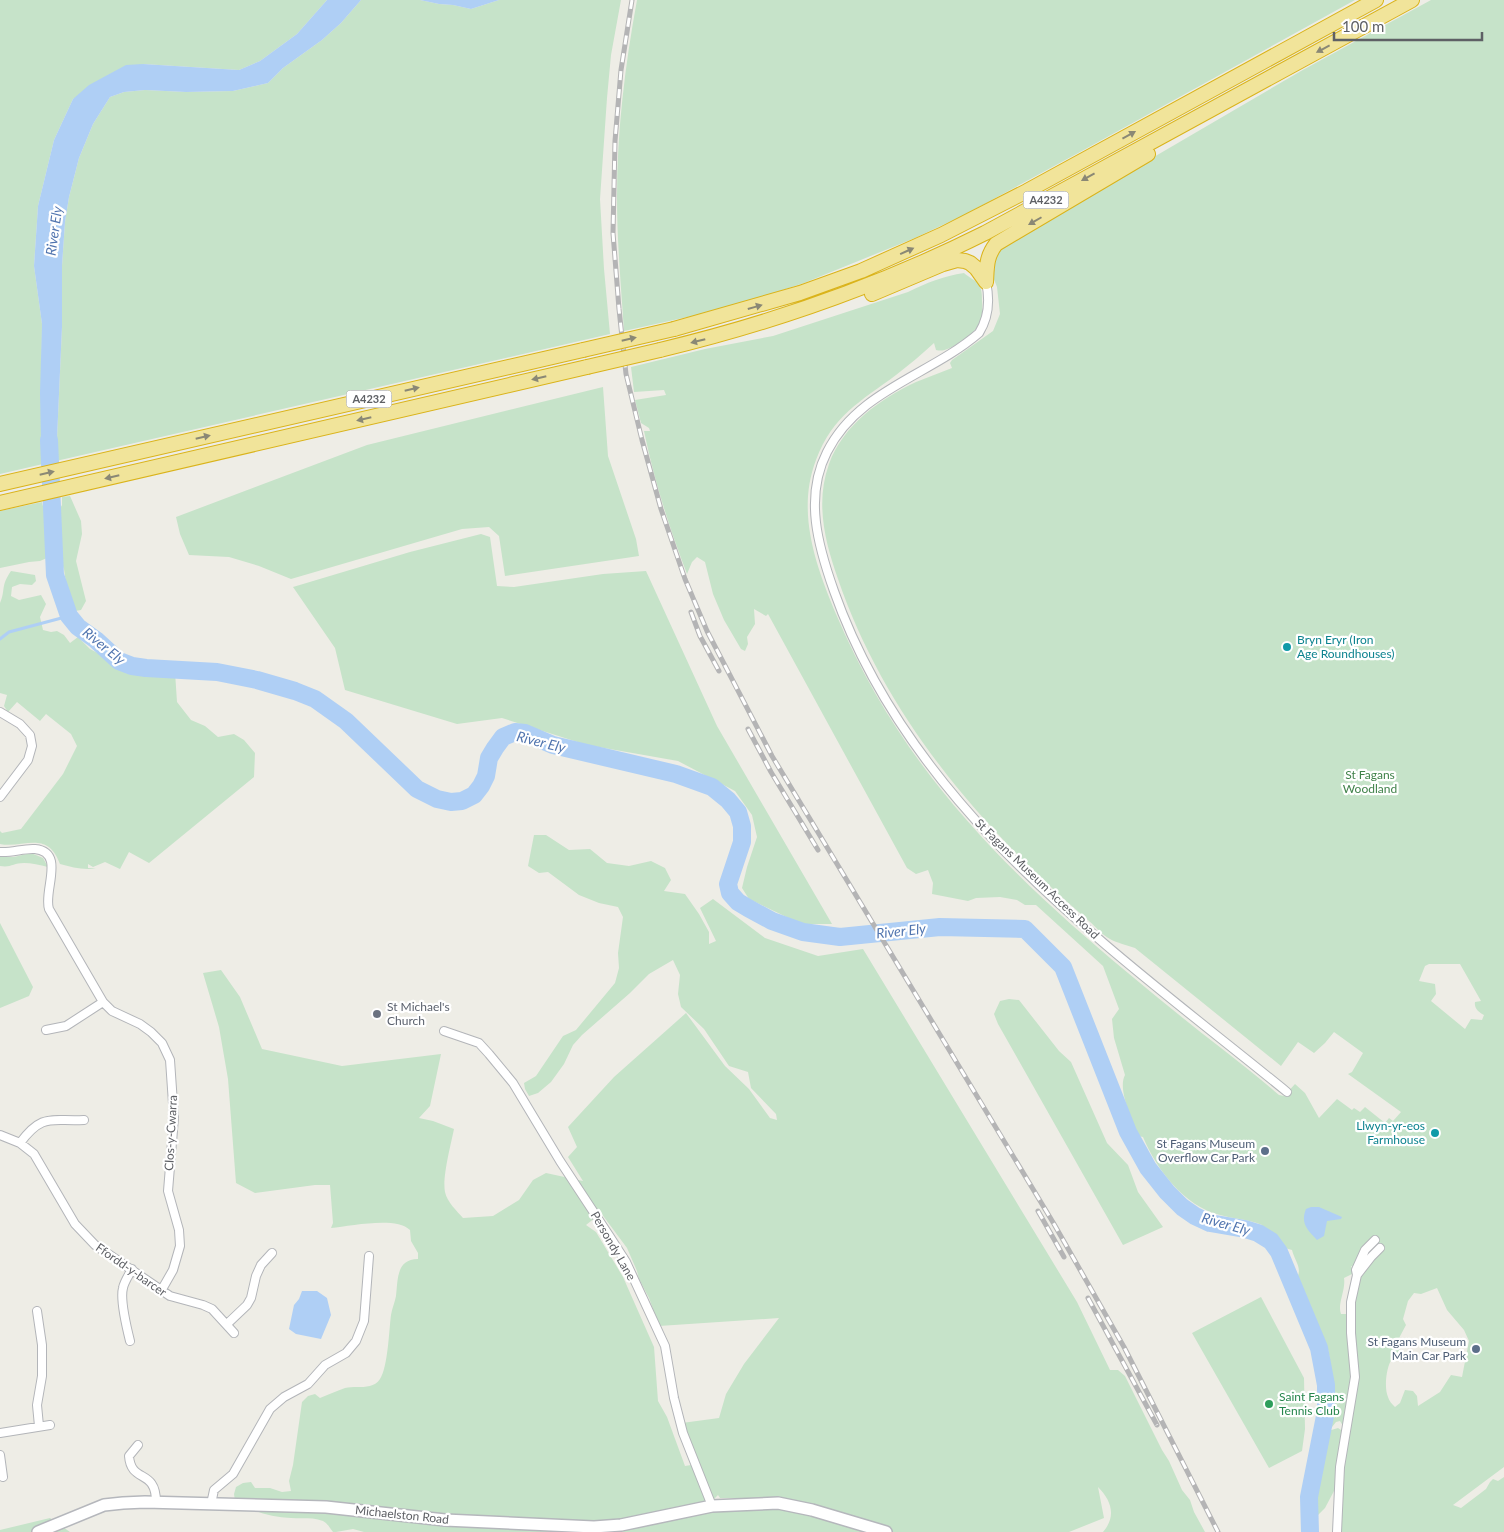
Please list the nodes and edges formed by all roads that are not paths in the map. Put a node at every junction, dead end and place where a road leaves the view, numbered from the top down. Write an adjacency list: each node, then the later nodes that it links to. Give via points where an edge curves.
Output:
1 (1376, 0): 6 (highway, A4232, one-way to 1, bridge, via 674,329 800,293 942,235)
2 (1412, 0): 3 (highway, A4232, one-way to 3)
3 (1302, 60): 4 (highway, one-way to 4, via 1177,138 1003,239 988,256); 5 (highway, A4232, one-way to 5, via 954,248 858,290)
4 (986, 282): 5 (highway, via 976,268 957,260 831,309); 16 (street, St Fagans Museum Access Road, via 988,312 979,333 868,402 840,429 826,454 816,484 816,524 822,557 840,606 862,655 900,722 940,779 980,825 1096,937)
5 (722, 335): 7 (highway, A4232, one-way to 7, bridge)
6 (0, 484)
7 (0, 502)
8 (0, 712): 9 (street, via 20,724 30,735 32,746 28,760)
9 (0, 796)
10 (0, 852): 11 (street, Clos-y-Cwarra, via 38,849 50,858 52,872 46,899 49,909)
11 (103, 1002): 12 (street); 26 (street, Clos-y-Cwarra, via 112,1011 151,1032 162,1043 170,1060 174,1118 168,1191 180,1246 176,1263)
12 (66, 1026): 13 (street); 15 (street)
13 (46, 1030)
14 (444, 1031): 39 (street, Persondy Lane, via 479,1043 501,1068 626,1262 665,1346 683,1433)
15 (69, 1035)
16 (1287, 1092)
17 (84, 1120): 19 (street, via 42,1122)
18 (0, 1135): 19 (street)
19 (20, 1142): 24 (street, Ffordd-y-barcer, via 34,1154 83,1234)
20 (1375, 1240): 25 (street, via 1362,1254)
21 (1380, 1248): 25 (street)
22 (272, 1253): 28 (street, via 261,1265 247,1305)
23 (369, 1256): 38 (street, via 364,1321 356,1341 346,1353 325,1365 308,1384 276,1403 232,1474 214,1490)
24 (132, 1270): 26 (street, Ffordd-y-barcer); 30 (street, via 122,1295)
25 (1357, 1275): 42 (street, via 1350,1312 1355,1376 1340,1467)
26 (161, 1291): 28 (street, Ffordd-y-barcer, via 176,1299 203,1305)
27 (37, 1311): 32 (street, via 42,1345 42,1376 37,1405)
28 (227, 1324): 29 (street, Ffordd-y-barcer)
29 (234, 1334)
30 (130, 1341)
31 (50, 1425): 32 (street)
32 (39, 1426): 33 (street)
33 (0, 1433)
34 (138, 1445): 37 (street, via 129,1456 130,1466 153,1484)
35 (0, 1455): 36 (street)
36 (3, 1477)
37 (156, 1502): 38 (street, Michaelston Road); 40 (street, Michaelston Road, via 104,1505)
38 (211, 1504): 39 (street, Michaelston Road, via 326,1508 445,1520 594,1527)
39 (712, 1506): 41 (street, Michaelston Road, via 790,1505)
40 (38, 1532)
41 (886, 1532)
42 (1337, 1532)

